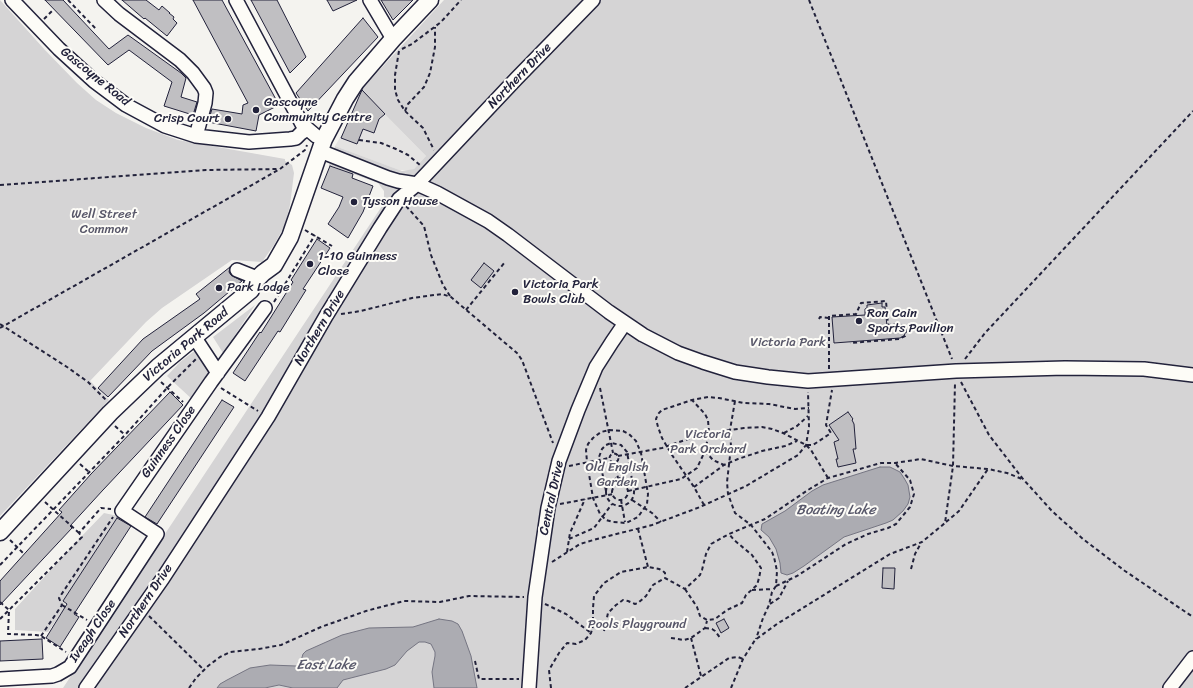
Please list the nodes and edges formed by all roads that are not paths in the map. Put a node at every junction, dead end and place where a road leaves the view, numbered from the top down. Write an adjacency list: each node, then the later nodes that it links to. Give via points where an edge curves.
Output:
1 (12, 0): 8 (street, Gascoyne Road, via 94,81 126,104 166,126)
2 (104, 0): 8 (street, via 180,60 204,88 205,103)
3 (236, 0): 9 (street, via 297,116)
4 (370, 0): 7 (street)
5 (430, 0): 7 (main road, Victoria Park Road)
6 (593, 0): 10 (street, Northern Drive)
7 (393, 39): 9 (main road, Victoria Park Road, via 356,82)
8 (196, 136): 9 (street, Gascoyne Road, via 266,142 296,138 301,132)
9 (315, 140): 10 (street, via 388,178); 12 (main road, Victoria Park Road, via 290,237 274,265)
10 (417, 184): 14 (street, via 477,215 508,235); 23 (street, Northern Drive, via 399,199 326,316 268,417)
11 (237, 270): 12 (street)
12 (256, 280): 15 (main road, Victoria Park Road, via 251,290)
13 (265, 308): 17 (street, Guinness Close)
14 (625, 323): 16 (street, via 660,345 703,362 735,372 808,381 956,371 1065,368 1125,368); 22 (street, Central Drive, via 596,367 559,464 548,508 540,559)
15 (195, 338): 17 (street, via 204,351); 18 (main road, Victoria Park Road, via 158,367 110,413)
16 (1193, 375)
17 (215, 378): 19 (street, Guinness Close, via 119,511)
18 (3, 534)
19 (157, 534): 21 (street, Iveagh Close, via 70,667 58,674)
20 (1193, 658): 24 (street)
21 (0, 679)
22 (529, 684)
23 (86, 688)
24 (1170, 688)

